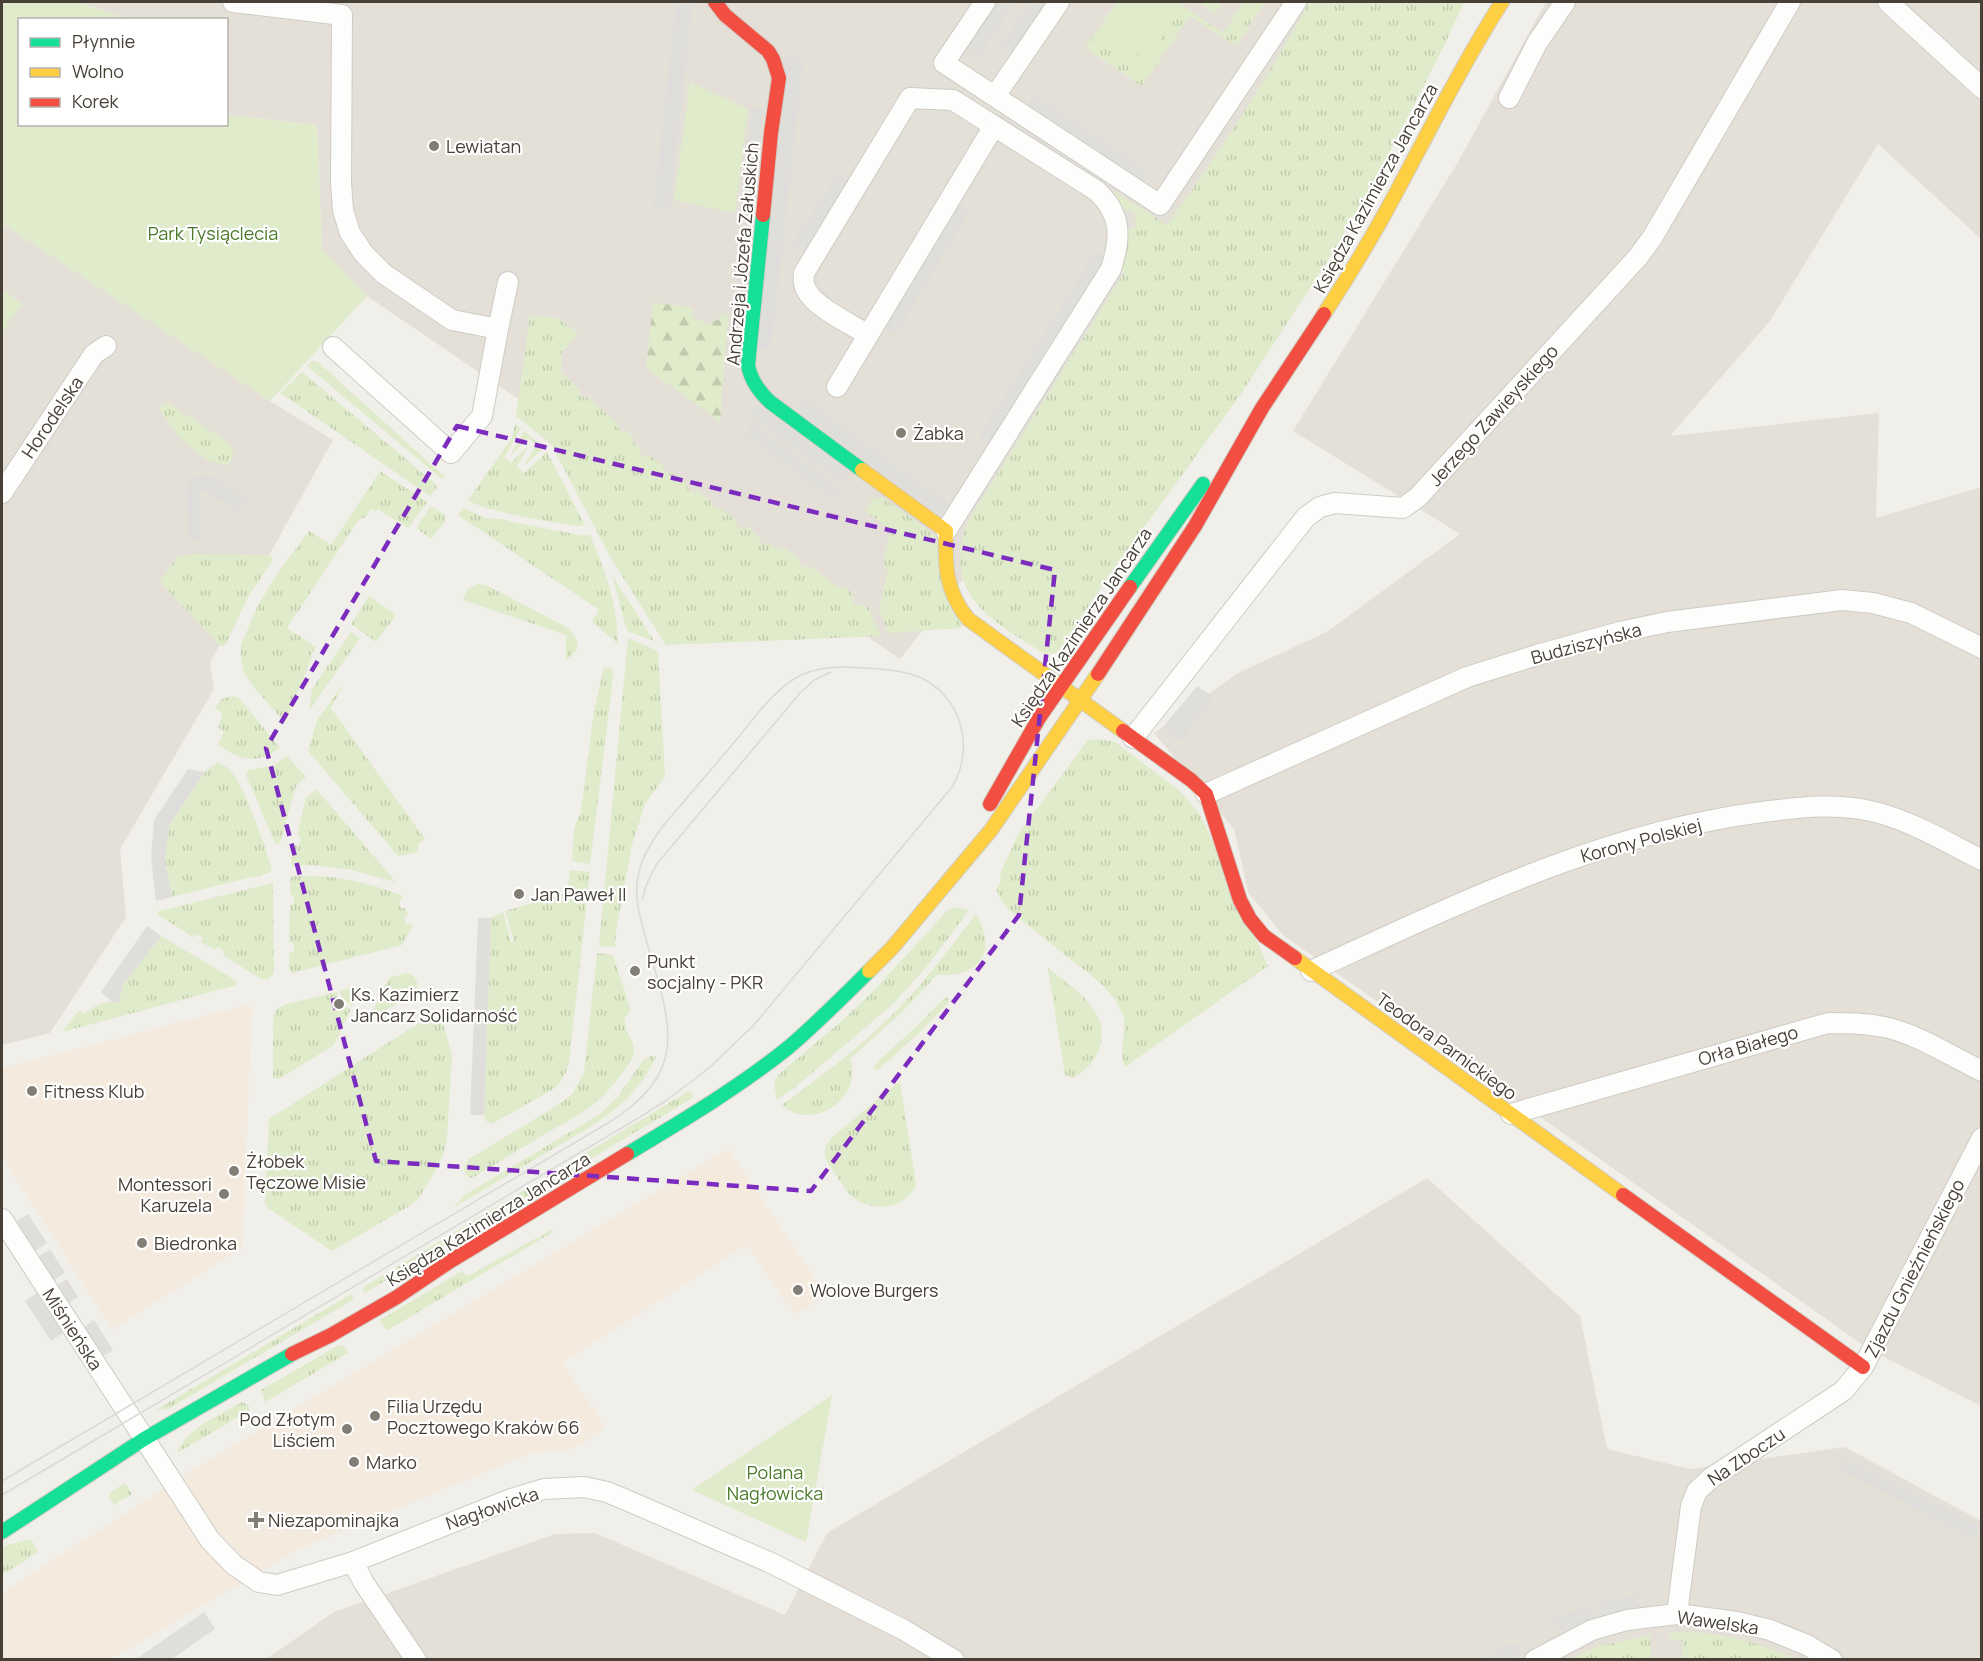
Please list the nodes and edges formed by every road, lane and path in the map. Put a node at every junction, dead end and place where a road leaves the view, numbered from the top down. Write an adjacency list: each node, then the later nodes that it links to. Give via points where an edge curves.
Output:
1 (233, 2): 17 (street, via 342,15 341,183 350,233 384,274 452,320)
2 (715, 2): 24 (street, Andrzeja i Józefa Załuskich, via 768,51 778,78 748,365 750,376 770,402)
3 (986, 2): 13 (street, via 944,63)
4 (1059, 2): 13 (street)
5 (1296, 2): 13 (street, via 1160,205)
6 (1489, 2): 11 (street, Księdza Kazimierza Jancarza)
7 (1502, 2): 11 (street, Księdza Kazimierza Jancarza)
8 (1565, 2): 14 (street)
9 (1790, 2): 28 (street, Jerzego Zawieyskiego, via 1638,257 1418,497 1403,508 1335,503 1306,517)
10 (1888, 2): 12 (street)
11 (1475, 44): 22 (street, Księdza Kazimierza Jancarza, via 1353,269)
12 (1978, 77)
13 (995, 96)
14 (1509, 98)
15 (994, 126): 18 (street); 18 (street, via 953,100 910,98 807,264 803,282 810,296); 24 (street, via 1108,201 1118,231 1117,250 1112,268)
16 (508, 282): 17 (street)
17 (498, 329): 20 (street, via 482,416 451,453)
18 (868, 335): 21 (street)
19 (106, 346): 23 (street, Horodelska, via 94,354)
20 (333, 347)
21 (837, 387)
22 (1262, 408): 26 (street, Księdza Kazimierza Jancarza, via 1181,513); 27 (street, Księdza Kazimierza Jancarza, via 1195,526)
23 (2, 493)
24 (946, 531): 26 (street, via 946,578 960,610 981,630)
25 (1982, 648): 29 (street, Budziszyńska, via 1911,613 1842,600 1668,622 1620,632 1467,677)
26 (1061, 686): 27 (street); 31 (street, Księdza Kazimierza Jancarza, via 1021,748)
27 (1081, 700): 28 (street); 31 (street, Księdza Kazimierza Jancarza, via 991,830)
28 (1133, 738): 29 (street)
29 (1206, 794): 32 (street, Teodora Parnickiego, via 1250,920 1264,936)
30 (1982, 860): 32 (street, Korony Polskiej, via 1915,825 1874,812 1838,806 1731,816 1593,850 1518,878)
31 (949, 878): 38 (street, Księdza Kazimierza Jancarza, via 892,948 825,1016 742,1081 388,1302)
32 (1311, 971): 34 (street, Teodora Parnickiego)
33 (1982, 1071): 34 (street, Orła Białego, via 1885,1027 1828,1023)
34 (1511, 1114): 37 (street, Teodora Parnickiego)
35 (1982, 1138): 37 (street, Zjazdu Gnieźnieńskiego)
36 (2, 1219): 38 (street, Miśnieńska)
37 (1863, 1367): 41 (street, Na Zboczu, via 1843,1391 1697,1491 1691,1506)
38 (144, 1439): 39 (street, Księdza Kazimierza Jancarza); 40 (street, Nagłowicka, via 210,1540 234,1565 259,1582 277,1585)
39 (2, 1532)
40 (353, 1562): 42 (street); 43 (street, Nagłowicka, via 511,1499 544,1489 584,1487 623,1498 771,1563)
41 (1677, 1614): 44 (street, Wawelska, via 1627,1620 1592,1630); 45 (street, Wawelska, via 1770,1630)
42 (416, 1659)
43 (954, 1659)
44 (1535, 1659)
45 (1832, 1659)

